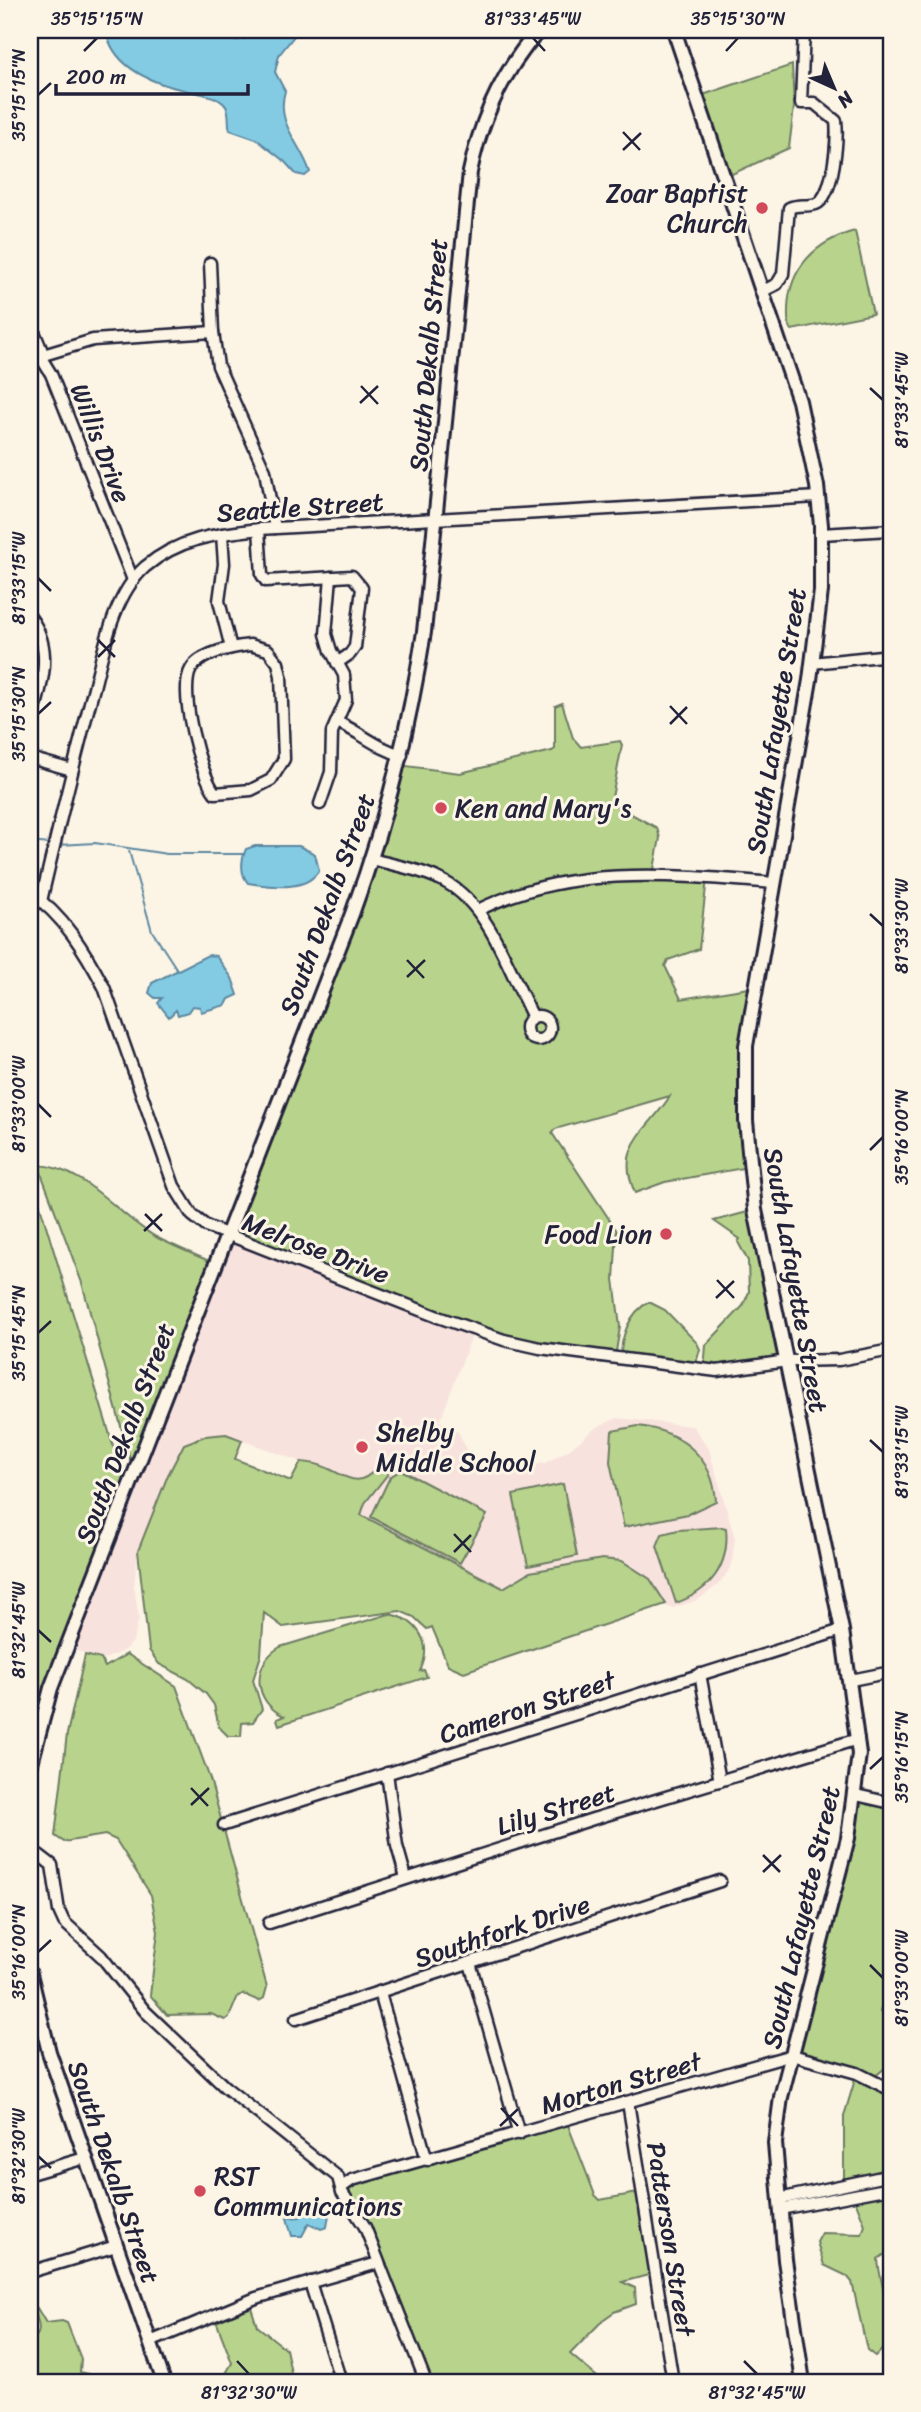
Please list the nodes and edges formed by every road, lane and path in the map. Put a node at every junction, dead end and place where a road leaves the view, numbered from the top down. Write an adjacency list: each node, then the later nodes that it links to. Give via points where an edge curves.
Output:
1 (539, 30): 10 (main road, South Dekalb Street, via 492,99 477,138)
2 (674, 30): 5 (main road, South Lafayette Street)
3 (804, 30): 5 (street, via 801,103 814,103 836,121 834,158 823,198 789,208 783,274 777,284)
4 (210, 263): 7 (street)
5 (763, 291): 9 (main road, South Lafayette Street, via 799,401)
6 (30, 322): 8 (street, Willis Drive)
7 (213, 332): 8 (street, via 93,340); 11 (street, via 218,366 268,481)
8 (40, 356): 17 (street, Willis Drive, via 57,387)
9 (818, 497): 10 (street, Seattle Street); 15 (main road, South Lafayette Street)
10 (435, 519): 11 (street, Seattle Street); 25 (main road, South Dekalb Street, via 424,630)
11 (275, 528): 12 (street, Seattle Street)
12 (259, 529): 14 (street, Seattle Street); 16 (street, via 266,580)
13 (891, 530): 15 (street)
14 (222, 534): 17 (street, Seattle Street, via 170,549); 19 (street, via 225,564 219,601)
15 (821, 534): 22 (main road, South Lafayette Street, via 821,591)
16 (331, 577): 21 (street, via 326,634); 21 (street, via 352,576 362,588 355,647)
17 (133, 580): 27 (street, Seattle Street, via 108,638)
18 (30, 617): 24 (street, via 41,635 45,670)
19 (231, 648): 19 (street, via 196,662 186,685 188,713 206,775 212,791 222,794 251,790 271,780 279,771 286,744 278,663 260,647)
20 (891, 655): 22 (street)
21 (337, 663): 23 (street, via 346,684 346,700)
22 (812, 663): 30 (main road, South Lafayette Street)
23 (337, 722): 25 (street, via 360,731 383,750); 28 (street, via 332,732 331,772)
24 (30, 727)
25 (402, 755): 29 (main road, South Dekalb Street)
26 (30, 758): 27 (street)
27 (72, 770): 32 (street, Seattle Street)
28 (320, 804)
29 (372, 859): 33 (street, via 442,880); 35 (main road, South Dekalb Street)
30 (773, 884): 33 (street, via 616,874 511,894); 37 (main road, South Lafayette Street, via 746,1046 746,1121 755,1210)
31 (30, 893): 32 (street, Melrose Drive)
32 (41, 901): 35 (street, Melrose Drive, via 77,943 104,987 178,1194 198,1221)
33 (478, 910): 34 (street)
34 (533, 1017)
35 (226, 1236): 37 (street, Melrose Drive, via 504,1340 704,1371); 43 (main road, South Dekalb Street, via 51,1688)
36 (891, 1350): 37 (street, Melrose Drive, via 839,1360)
37 (787, 1361): 38 (main road, South Lafayette Street)
38 (842, 1630): 40 (street, Cameron Street); 41 (main road, South Lafayette Street)
39 (891, 1672): 41 (street)
40 (701, 1674): 44 (street, Cameron Street); 45 (street)
41 (851, 1680): 42 (main road, South Lafayette Street)
42 (858, 1739): 45 (street, Lily Street); 46 (main road, South Lafayette Street)
43 (30, 1767)
44 (387, 1773): 48 (street, Cameron Street); 50 (street)
45 (720, 1781): 50 (street, Lily Street)
46 (856, 1795): 47 (street); 57 (main road, South Lafayette Street)
47 (891, 1803)
48 (224, 1825)
49 (30, 1854): 65 (street, via 52,1865 64,1922 94,1949 145,2011 215,2078 335,2173)
50 (406, 1878): 52 (street, Lily Street)
51 (720, 1881): 53 (street, Southfork Drive)
52 (269, 1923)
53 (470, 1964): 55 (street, Southfork Drive); 60 (street)
54 (30, 1974): 61 (main road, South Dekalb Street, via 49,2052)
55 (380, 1993): 56 (street, Southfork Drive); 62 (street)
56 (296, 2019)
57 (792, 2055): 58 (street, via 857,2073); 59 (street, Morton Street); 67 (main road, South Lafayette Street, via 775,2143)
58 (891, 2090)
59 (628, 2102): 60 (street, Morton Street); 76 (street, Patterson Street)
60 (519, 2134): 62 (street, Morton Street)
61 (85, 2158): 63 (street); 68 (main road, South Dekalb Street)
62 (427, 2160): 65 (street, Morton Street)
63 (30, 2174)
64 (891, 2175): 67 (street)
65 (342, 2186): 69 (street)
66 (891, 2188): 67 (street)
67 (779, 2204): 77 (main road, South Lafayette Street)
68 (116, 2246): 70 (street); 72 (main road, South Dekalb Street)
69 (378, 2263): 71 (street); 75 (street)
70 (30, 2272)
71 (310, 2282): 72 (street, via 256,2298); 74 (street)
72 (150, 2342): 73 (main road, South Dekalb Street)
73 (164, 2382)
74 (341, 2382)
75 (426, 2382)
76 (673, 2382)
77 (803, 2382)

